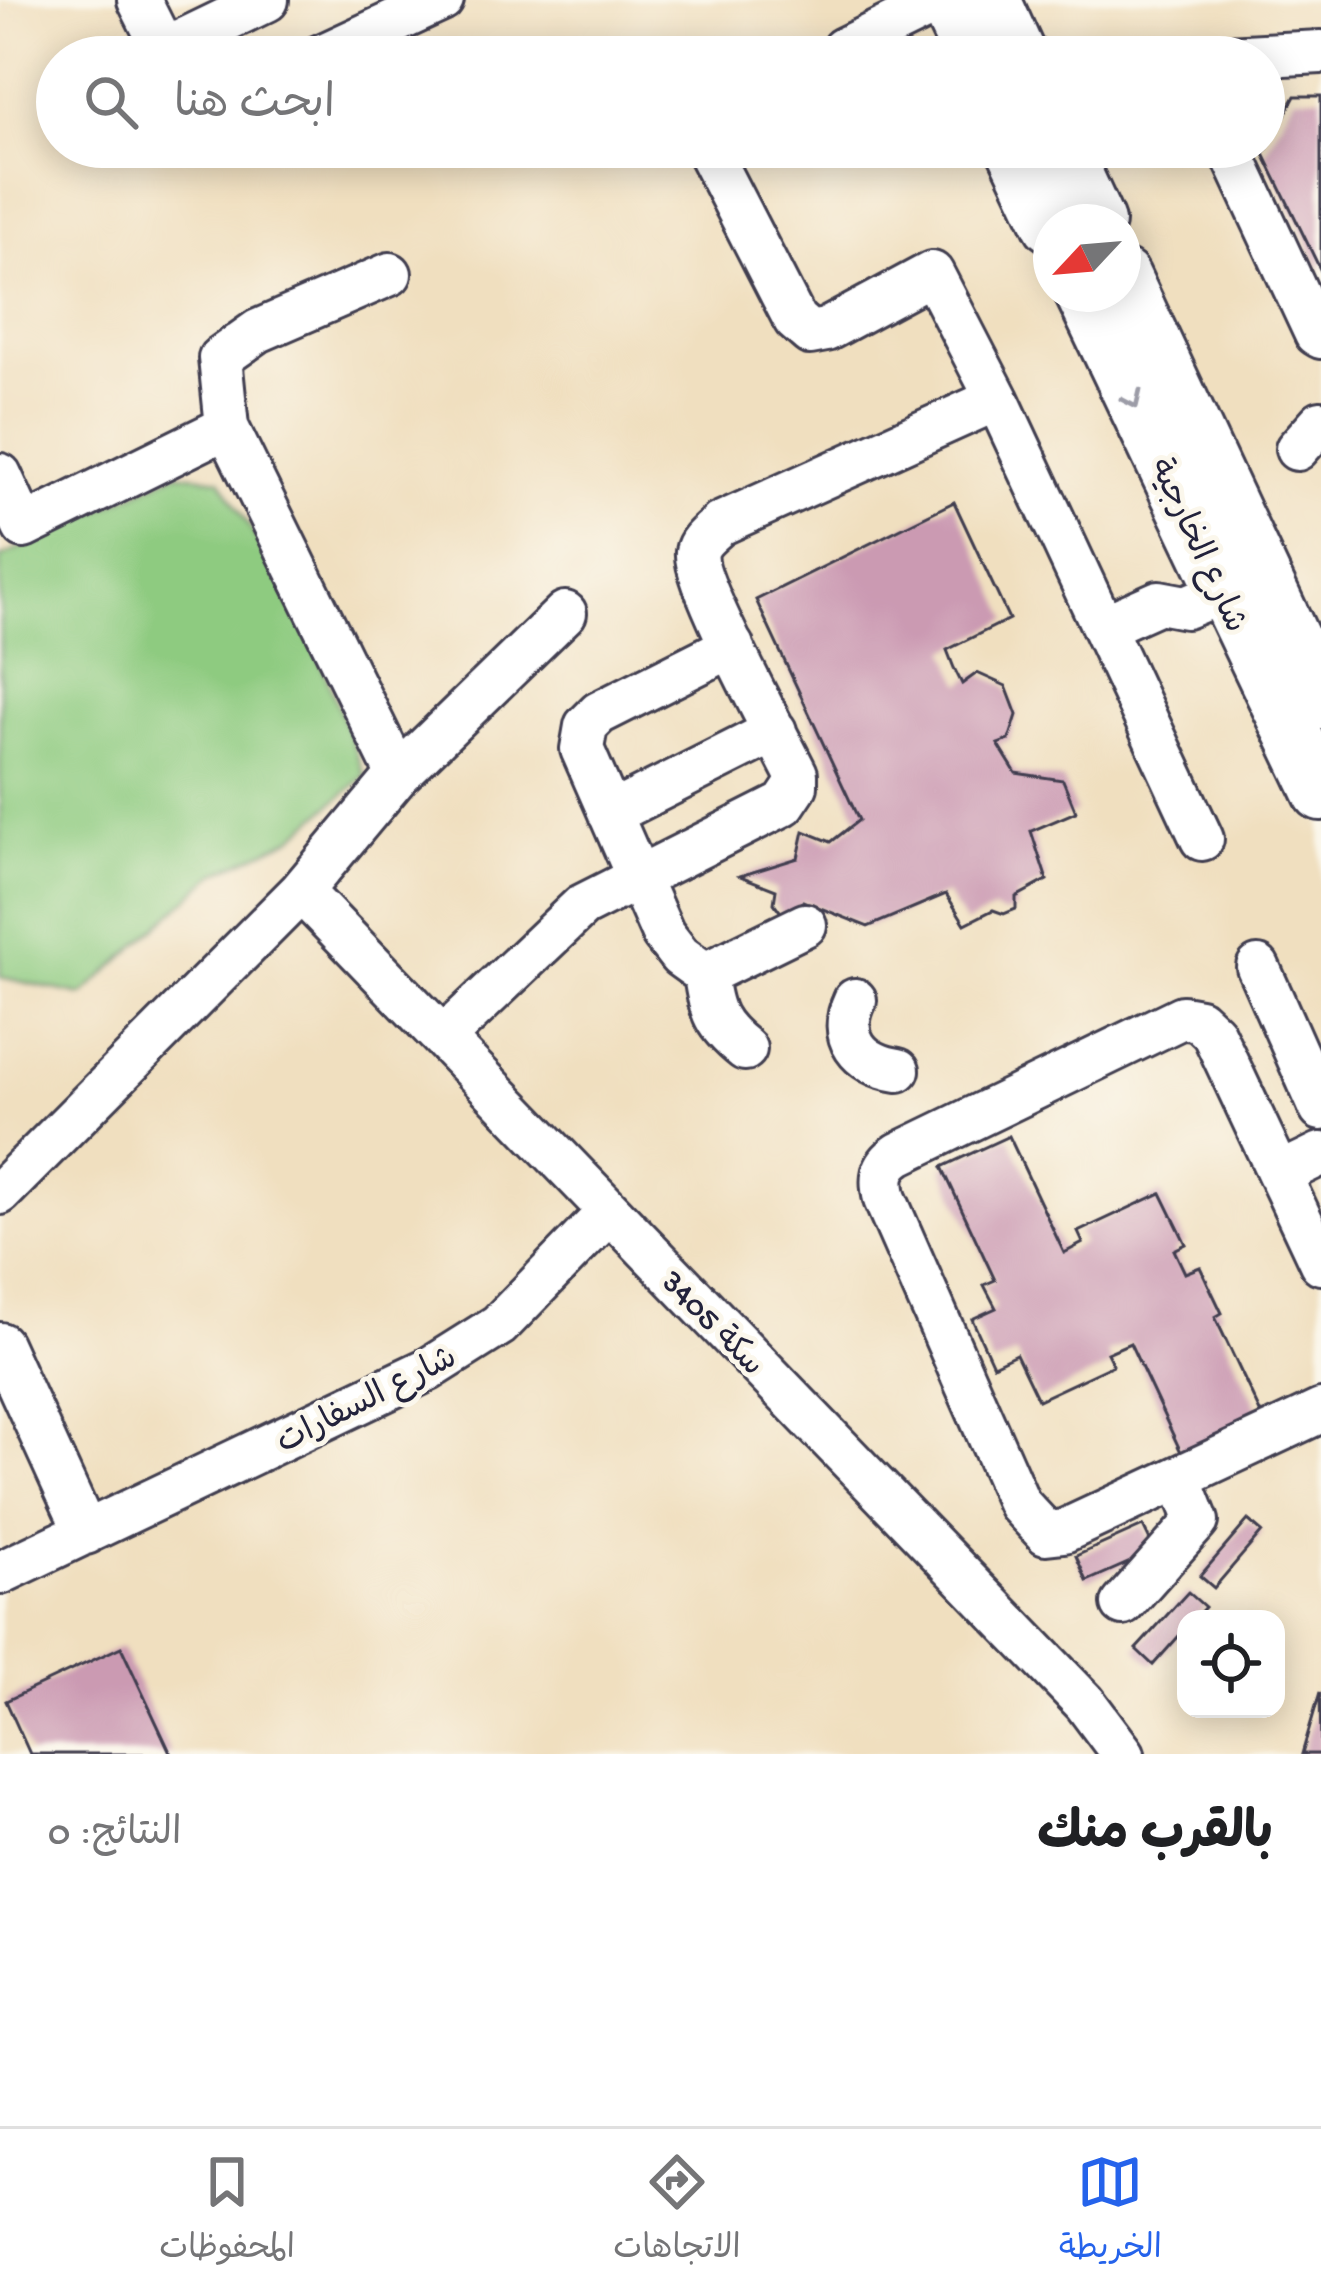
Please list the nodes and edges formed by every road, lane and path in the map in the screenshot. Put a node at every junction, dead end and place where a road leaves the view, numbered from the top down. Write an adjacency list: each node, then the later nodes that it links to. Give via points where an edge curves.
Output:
1 (139, 0): 6 (street)
2 (267, 0): 7 (street)
3 (442, 0): 8 (street)
4 (944, 0): 9 (street); 10 (main road)
5 (993, 0): 11 (main road)
6 (151, 36)
7 (192, 36)
8 (364, 36)
9 (871, 36)
10 (961, 36)
11 (1009, 36)
12 (1321, 52): 13 (street)
13 (1285, 54)
14 (717, 168): 24 (street, via 794,320 810,333 826,331 932,273)
15 (1024, 168): 18 (main road)
16 (1072, 168): 19 (main road)
17 (1239, 168): 23 (street)
18 (1041, 204)
19 (1089, 204)
20 (390, 274): 25 (street, via 258,331 220,358)
21 (1093, 312): 28 (main road, شارع الخارجية, one-way to 28)
22 (1137, 312): 28 (main road, شارع الخارجية)
23 (1321, 337)
24 (997, 400): 30 (street); 31 (street, via 704,538 699,569)
25 (227, 427): 27 (street); 35 (street)
26 (0, 475): 27 (street)
27 (12, 532)
28 (1235, 565): 30 (street, via 1173,578 1159,602); 32 (main road, شارع الخارجية); 33 (main road, شارع الخارجية)
29 (565, 613): 35 (street)
30 (1103, 627): 38 (street)
31 (732, 646): 34 (street); 37 (street, via 586,726 582,748)
32 (1255, 658): 33 (main road, via 1272,678); 36 (main road, شارع الخارجية)
33 (1321, 700): 36 (main road, via 1311,722)
34 (775, 731): 37 (street); 39 (street, via 796,774 784,804)
35 (398, 776): 40 (street)
36 (1316, 782)
37 (610, 814): 39 (street)
38 (1202, 839)
39 (636, 877): 43 (street, via 663,934); 45 (street, via 582,906)
40 (302, 891): 45 (street, سكة 3405); 51 (street)
41 (805, 925): 43 (street)
42 (1258, 967): 48 (street)
43 (705, 974): 46 (street, via 720,1029)
44 (855, 1000): 47 (street, via 847,1033 853,1047)
45 (444, 1037): 52 (street, سكة 3405)
46 (745, 1049)
47 (898, 1070)
48 (1321, 1109)
49 (1321, 1154): 50 (street)
50 (1282, 1173): 53 (street); 57 (street, via 1213,1033 1182,1016 899,1154 880,1180 1030,1520 1046,1533 1064,1531)
51 (0, 1193)
52 (609, 1212): 58 (street, شارع السفارات, via 499,1325 429,1369); 61 (street, سكة 3405, via 1085,1703)
53 (1311, 1213): 54 (street)
54 (1321, 1263)
55 (0, 1344): 58 (street)
56 (1321, 1412): 57 (street)
57 (1180, 1478): 60 (street, via 1197,1521)
58 (86, 1533): 59 (street, شارع السفارات)
59 (0, 1573)
60 (1123, 1604)
61 (1123, 1754)

